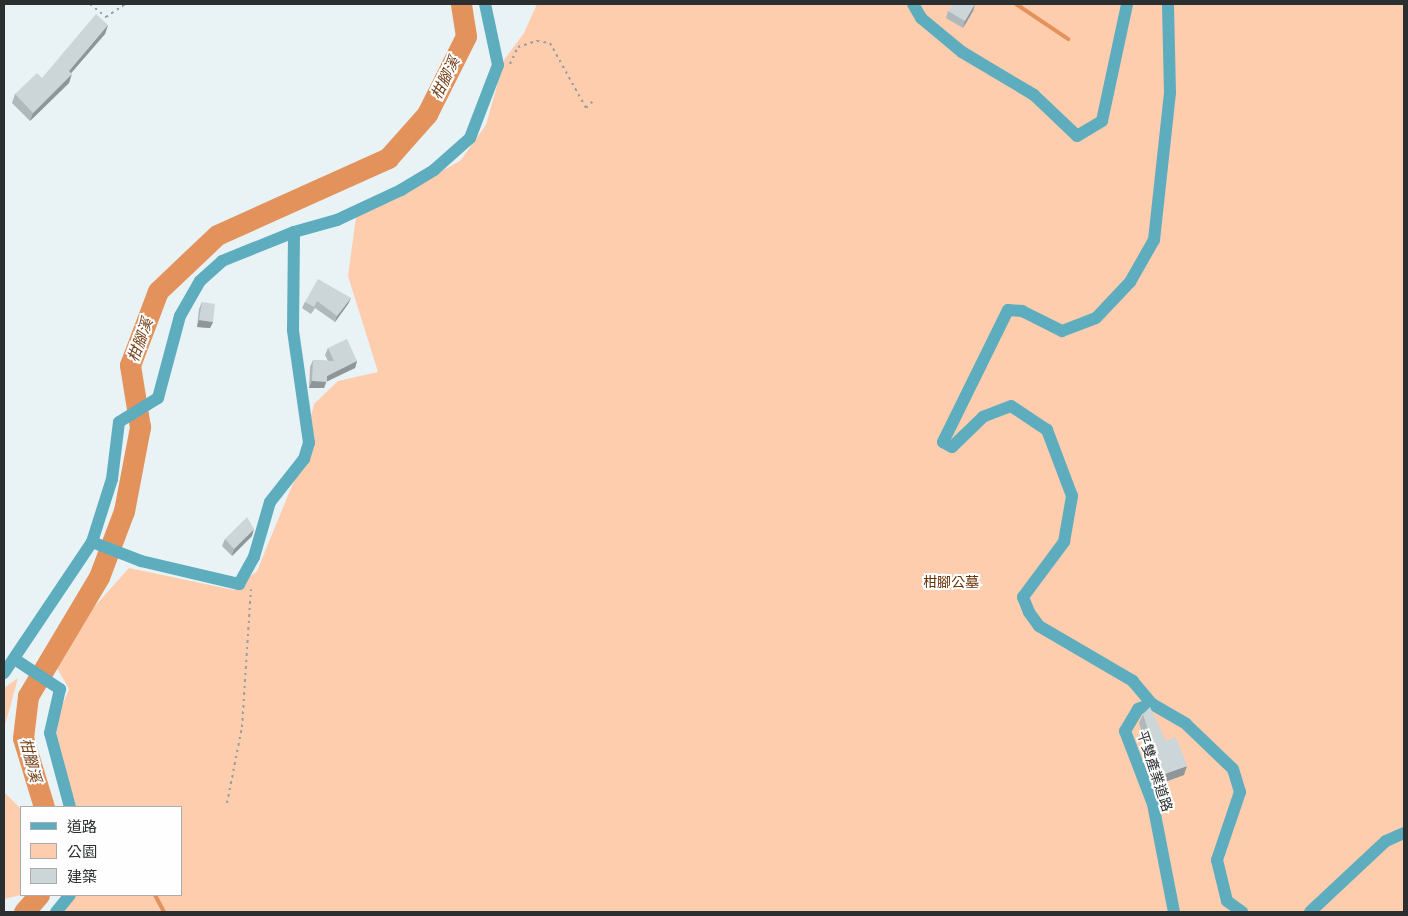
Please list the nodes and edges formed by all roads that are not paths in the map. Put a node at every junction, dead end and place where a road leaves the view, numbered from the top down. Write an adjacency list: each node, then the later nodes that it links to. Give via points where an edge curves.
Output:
1 (485, 4): 5 (street, via 498,65 470,138 434,170 337,220)
2 (913, 4): 3 (street, via 921,18 962,52 1034,95 1077,136 1102,121)
3 (1127, 4)
4 (1168, 4): 9 (street, via 1170,93 1154,240 1130,282 1096,318 1062,331 1022,311 1008,310 943,442 952,447 984,417 1010,406 1047,430 1072,496 1064,542 1023,597 1039,626 1133,681)
5 (294, 232): 6 (street, via 222,261 200,281 180,316 158,398 119,422 112,479); 6 (street, via 293,330 310,443 304,459 270,502 239,584 141,561)
6 (92, 542): 7 (street)
7 (16, 660): 8 (street); 10 (street, via 60,689 50,733)
8 (4, 673)
9 (1152, 704): 14 (street, 平雙產業道路, via 1138,709 1125,731 1153,804); 15 (street, via 1186,724 1233,768 1240,792 1217,860 1227,901)
10 (70, 806)
11 (1404, 833): 16 (street, via 1386,841)
12 (69, 896): 13 (street)
13 (56, 912)
14 (1174, 912)
15 (1242, 912)
16 (1310, 912)

